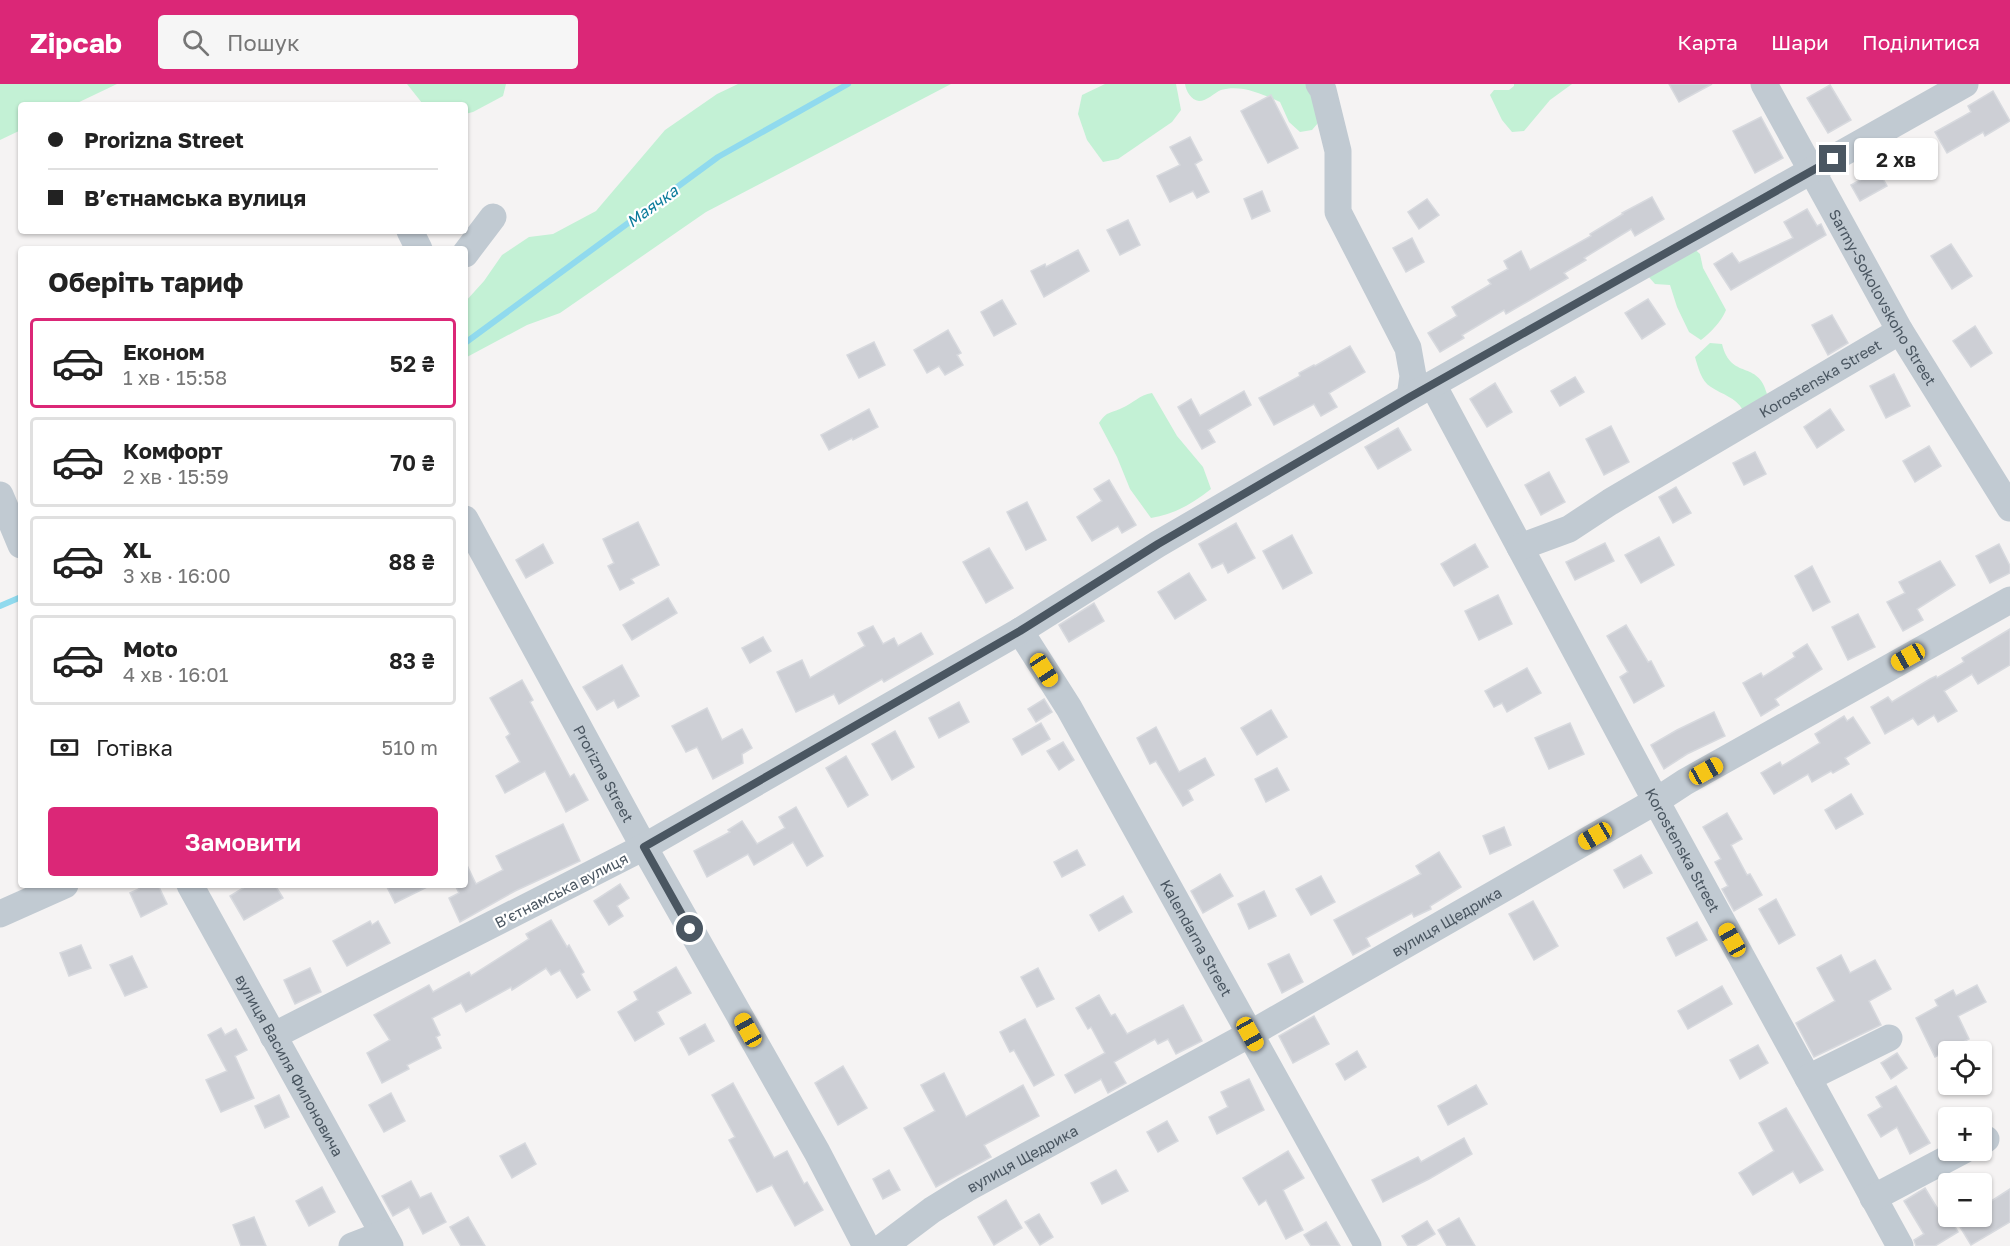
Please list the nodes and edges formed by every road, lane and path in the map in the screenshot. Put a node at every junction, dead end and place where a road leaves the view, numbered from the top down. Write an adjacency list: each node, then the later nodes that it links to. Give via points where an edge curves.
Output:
1 (1319, 84): 8 (street, via 1338,151 1338,212 1408,348 1413,376)
2 (1764, 84): 4 (street, Sarmy-Sokolovskoho Street)
3 (1965, 84): 4 (street, Вʼєтнамська вулиця)
4 (1812, 170): 7 (street, Sarmy-Sokolovskoho Street); 8 (street, Вʼєтнамська вулиця)
5 (493, 217): 6 (street)
6 (468, 251)
7 (1900, 331): 10 (street, Sarmy-Sokolovskoho Street); 13 (street, Korostenska Street, via 1569,529)
8 (1421, 391): 13 (street, Korostenska Street); 15 (street, Вʼєтнамська вулиця, via 1158,544)
9 (10, 505): 12 (street)
10 (2010, 508)
11 (468, 524): 17 (street, Prorizna Street)
12 (18, 534)
13 (1520, 547): 16 (street, Korostenska Street)
14 (2010, 600): 16 (street, вулиця Щедрика)
15 (1020, 631): 17 (street, Вʼєтнамська вулиця); 21 (street, Kalendarna Street, via 1069,708)
16 (1656, 801): 21 (street, вулиця Щедрика); 24 (street, Korostenska Street)
17 (644, 847): 22 (street, Вʼєтнамська вулиця); 29 (street, Prorizna Street)
18 (58, 888): 20 (street)
19 (192, 888): 22 (street, вулиця Василя Филоновича)
20 (0, 914)
21 (1250, 1034): 30 (street, вулиця Щедрика, via 966,1189); 31 (street, Kalendarna Street)
22 (273, 1036): 27 (street, вулиця Василя Филоновича)
23 (1889, 1038): 24 (street)
24 (1808, 1078): 26 (street, Korostenska Street)
25 (1944, 1161): 26 (street)
26 (1873, 1198): 32 (street, Korostenska Street)
27 (386, 1240): 28 (street)
28 (352, 1246)
29 (866, 1246)
30 (884, 1246)
31 (1368, 1246)
32 (1900, 1246)

